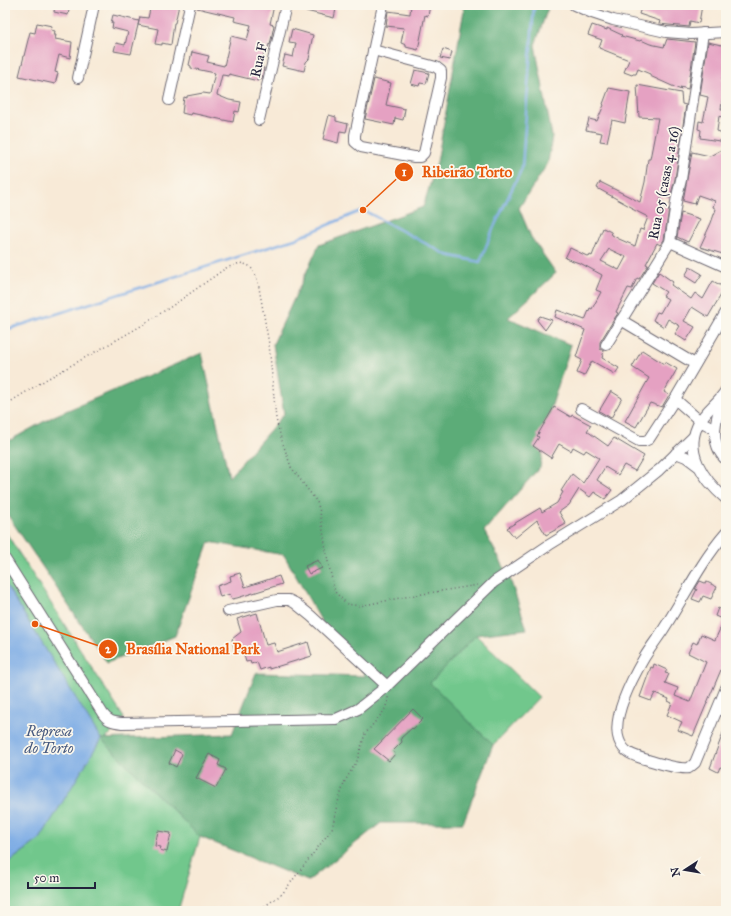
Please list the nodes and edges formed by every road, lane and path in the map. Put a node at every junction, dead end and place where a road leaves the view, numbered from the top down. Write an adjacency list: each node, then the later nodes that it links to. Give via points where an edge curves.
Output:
1 (94, 5): 10 (street)
2 (190, 5): 11 (street)
3 (286, 5): 12 (street, Rua F)
4 (383, 5): 9 (street)
5 (574, 5): 6 (street)
6 (594, 9): 8 (street, via 613,20 666,32)
7 (726, 32): 8 (street)
8 (703, 34): 13 (street, Rua 05 (casas 4 a 16), via 682,180)
9 (373, 50): 9 (street, via 354,134 355,142 362,147 420,157 424,153 442,71 436,67)
10 (78, 78)
11 (169, 100)
12 (259, 120)
13 (670, 242): 14 (street); 16 (street, Rua 05 (casas 4 a 16))
14 (726, 267)
15 (726, 312): 18 (street)
16 (621, 320): 17 (street, Rua 05 (casas 4 a 16)); 18 (street)
17 (606, 346)
18 (695, 364): 20 (street)
19 (725, 392): 23 (street); 24 (street)
20 (675, 399): 22 (street, via 651,437 645,441 639,441); 23 (street)
21 (5, 405): 32 (path, via 136,329 226,268 240,263 248,265 254,271 258,282 281,438 291,467 317,502 336,592 347,604 360,606)
22 (581, 409)
23 (700, 421): 24 (street); 25 (street)
24 (714, 429): 27 (street, via 718,446)
25 (694, 436): 26 (street); 28 (street, via 694,451)
26 (676, 453): 28 (street); 34 (street, via 644,484 622,500 494,582)
27 (726, 460)
28 (700, 468): 29 (street, via 713,488)
29 (726, 499)
30 (726, 532): 35 (street, via 700,566 629,687 617,727 624,750 634,756 680,768 693,766)
31 (5, 558): 34 (street, via 103,714 113,722 336,719 358,709)
32 (478, 584)
33 (228, 611): 34 (street, via 277,600 289,600 311,616)
34 (387, 686): 36 (path, via 388,701 384,711 365,734 357,761 337,804 332,829 282,894)
35 (726, 688)
36 (258, 911)

